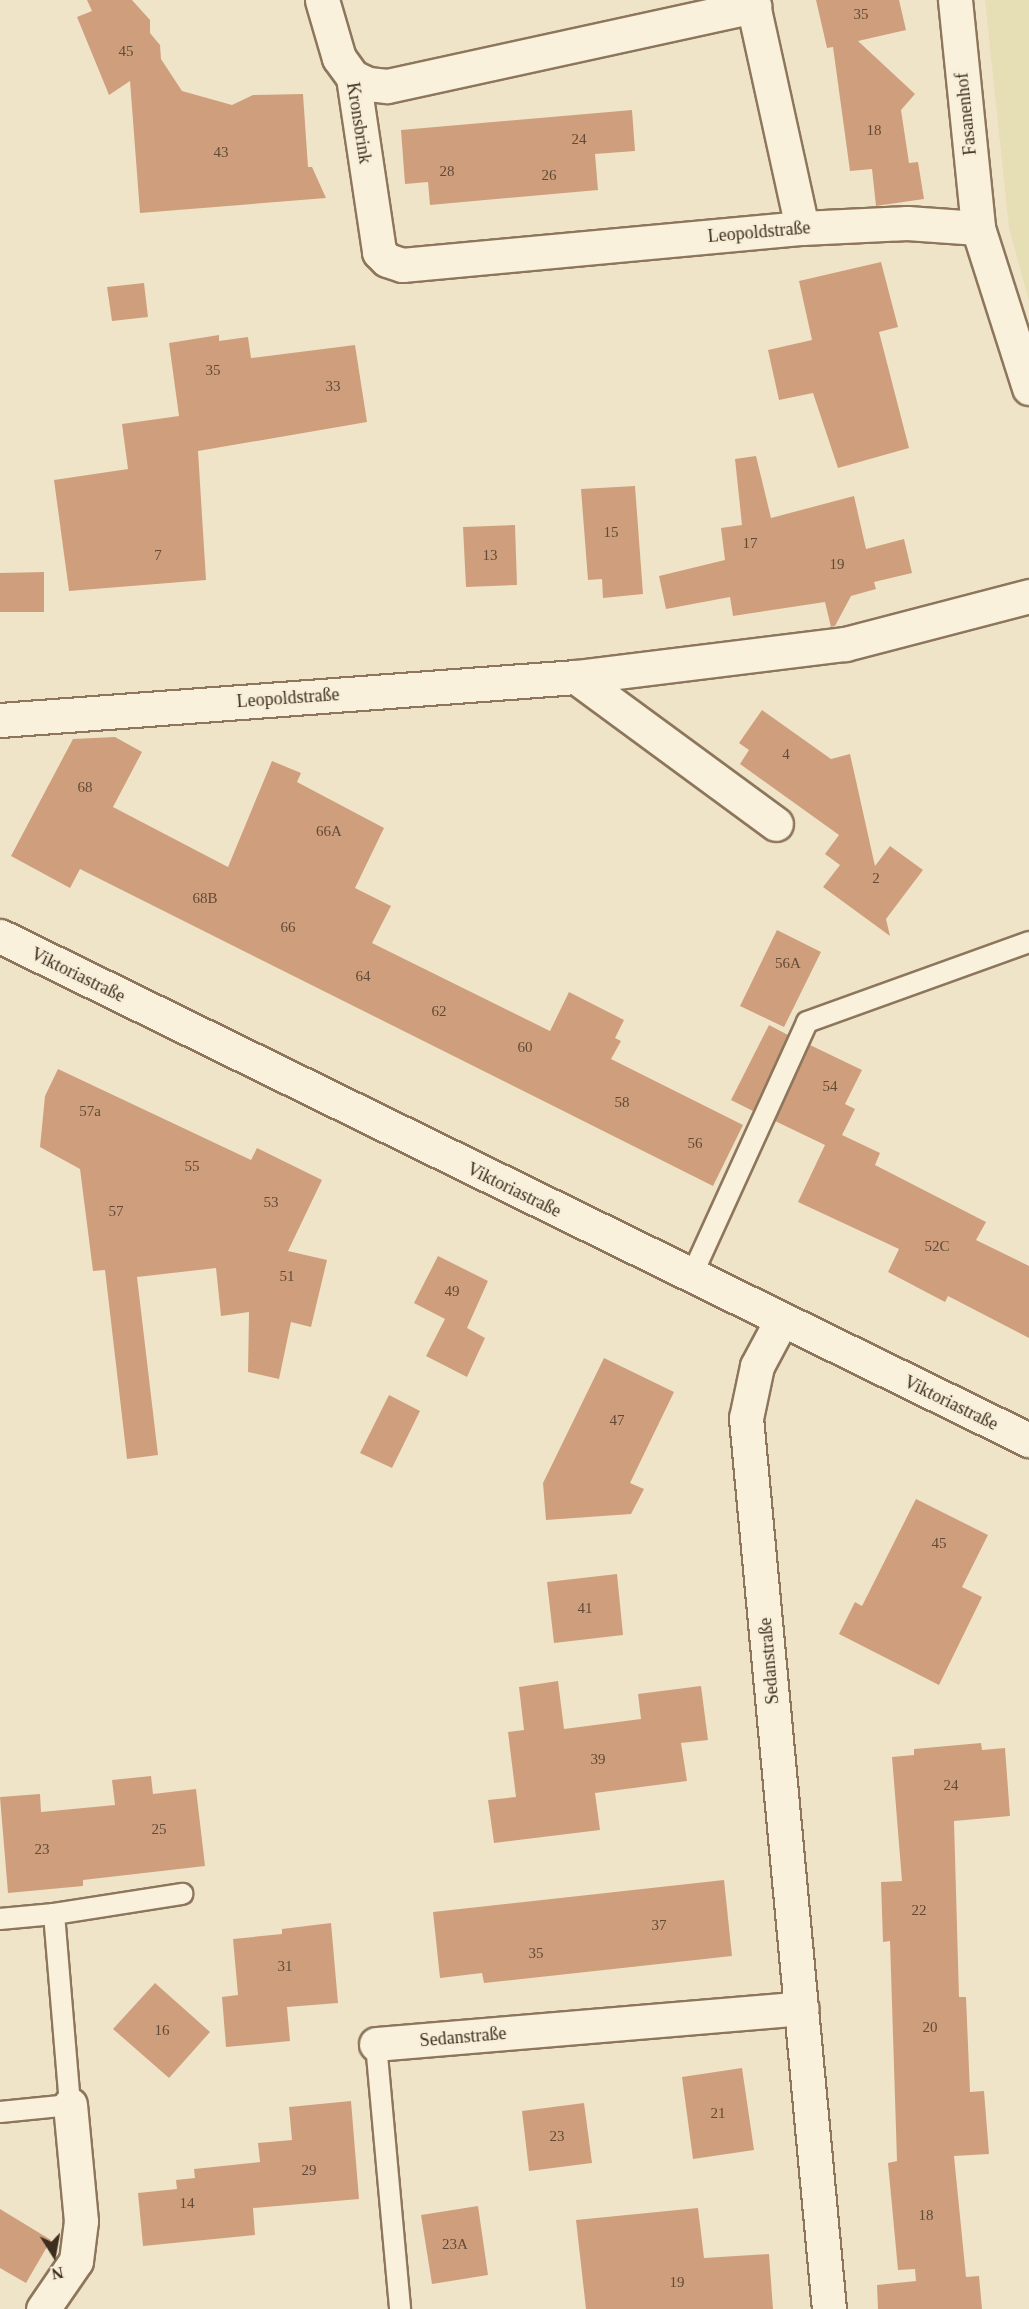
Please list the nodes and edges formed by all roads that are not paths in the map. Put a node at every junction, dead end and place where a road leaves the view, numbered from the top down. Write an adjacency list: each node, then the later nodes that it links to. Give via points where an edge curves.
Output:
1 (322, 0): 4 (street, Kronsbrink, via 339,58)
2 (955, 0): 6 (street, Fasanenhof)
3 (753, 3): 4 (street, via 387,86); 5 (street)
4 (353, 77): 7 (street, Kronsbrink)
5 (802, 228): 6 (street, Leopoldstraße, via 907,223); 7 (street, Leopoldstraße, via 402,265)
6 (978, 228): 8 (street)
7 (379, 252)
8 (1029, 388)
9 (1029, 596): 10 (street, Leopoldstraße, via 845,644)
10 (576, 677): 11 (street, Leopoldstraße); 12 (street)
11 (0, 720)
12 (776, 824)
13 (0, 936): 15 (street, Viktoriastraße)
14 (1029, 942): 15 (lane, via 807,1022)
15 (691, 1277): 16 (street, Viktoriastraße)
16 (782, 1321): 17 (street, Viktoriastraße); 21 (street, Sedanstraße, via 757,1366 746,1418)
17 (1029, 1440)
18 (182, 1894): 19 (lane)
19 (54, 1914): 20 (lane); 23 (lane)
20 (0, 1920)
21 (801, 2008): 22 (street, Sedanstraße); 27 (street, Sedanstraße)
22 (376, 2044): 26 (lane)
23 (70, 2105): 24 (lane); 25 (street, via 81,2222 76,2261)
24 (0, 2112)
25 (43, 2309)
26 (400, 2309)
27 (829, 2309)

